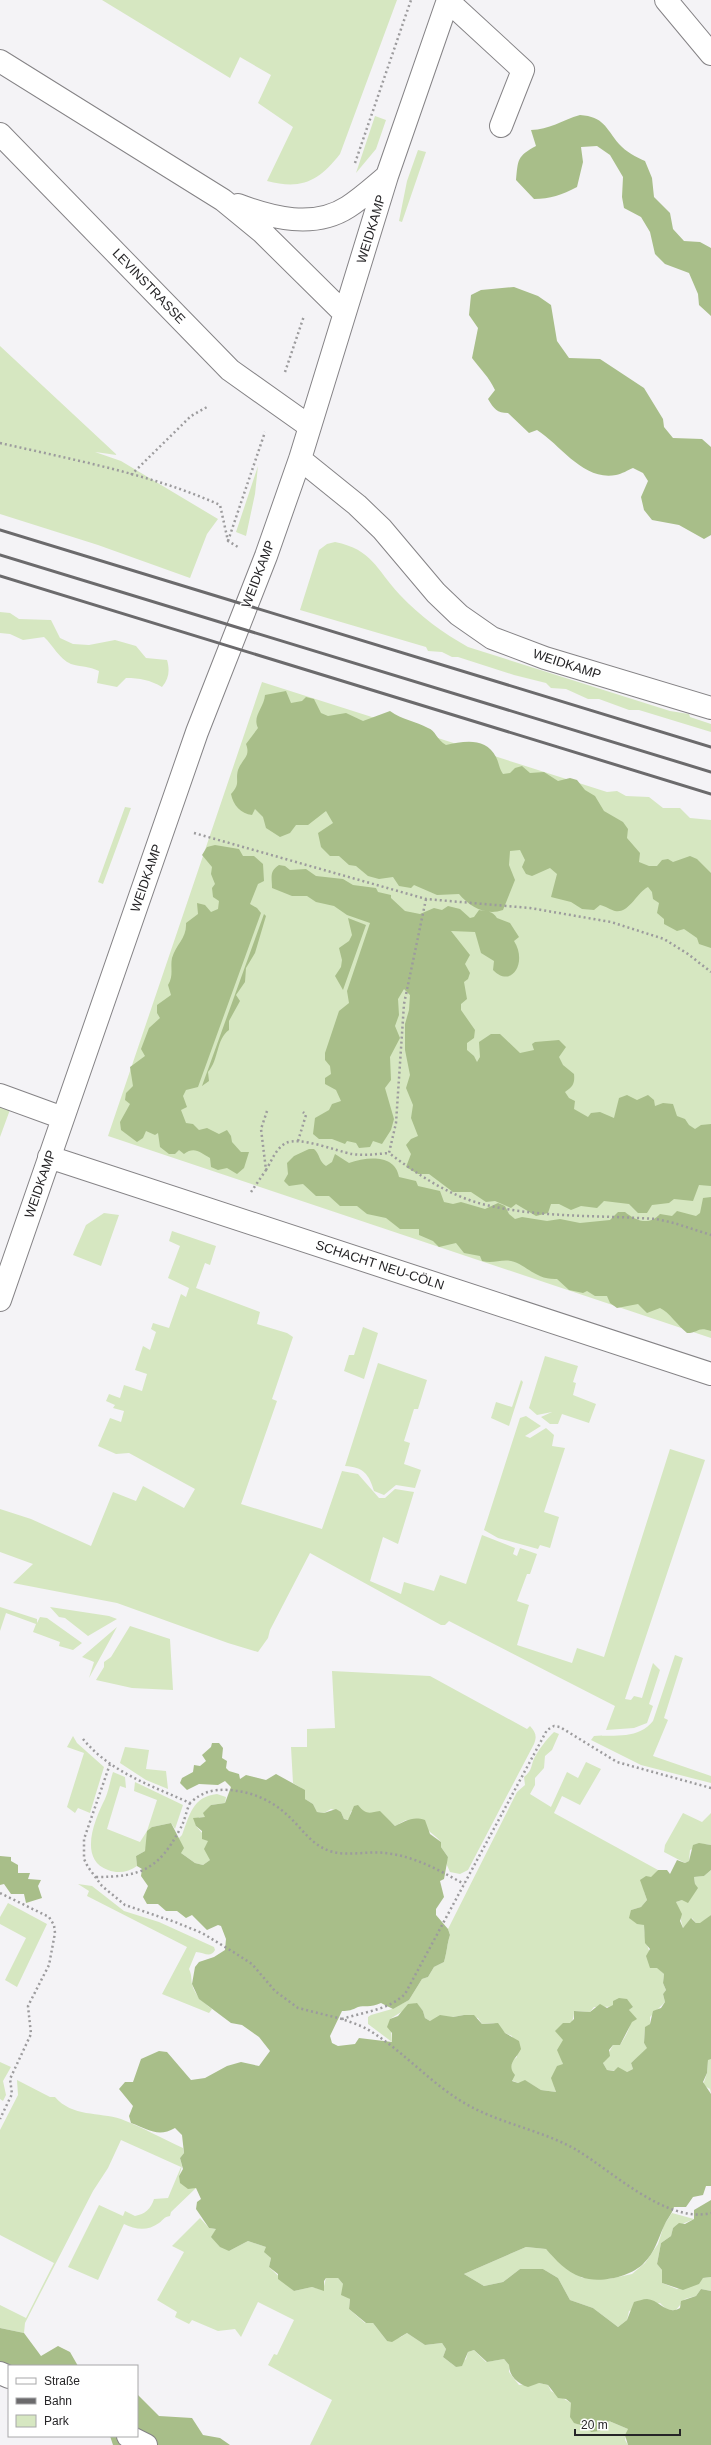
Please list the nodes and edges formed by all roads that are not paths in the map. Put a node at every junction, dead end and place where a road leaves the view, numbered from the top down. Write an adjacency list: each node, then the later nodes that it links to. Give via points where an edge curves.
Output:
1 (666, 0): 3 (street)
2 (448, 1): 5 (street, via 523,70); 7 (street, WEIDKAMP)
3 (711, 54)
4 (0, 61): 8 (street)
5 (501, 126)
6 (0, 134): 10 (street, LEVINSTRASSE, via 230,370)
7 (387, 176): 8 (street, via 347,208 318,219 293,220 262,214); 9 (street, WEIDKAMP)
8 (223, 200): 9 (street, via 262,232)
9 (344, 313): 10 (street, WEIDKAMP)
10 (309, 426): 11 (street, WEIDKAMP)
11 (300, 459): 12 (street, WEIDKAMP, via 357,505 382,529 436,593 459,615 492,638 545,658); 14 (street, WEIDKAMP, via 266,556 197,732)
12 (711, 708)
13 (0, 1095): 14 (street)
14 (63, 1118): 15 (street, WEIDKAMP)
15 (49, 1157): 16 (street, WEIDKAMP); 18 (street, SCHACHT NEU-CÖLN)
16 (8, 1250): 17 (street, WEIDKAMP)
17 (0, 1300)
18 (711, 1374)
19 (130, 2437): 20 (street)
20 (146, 2445)

